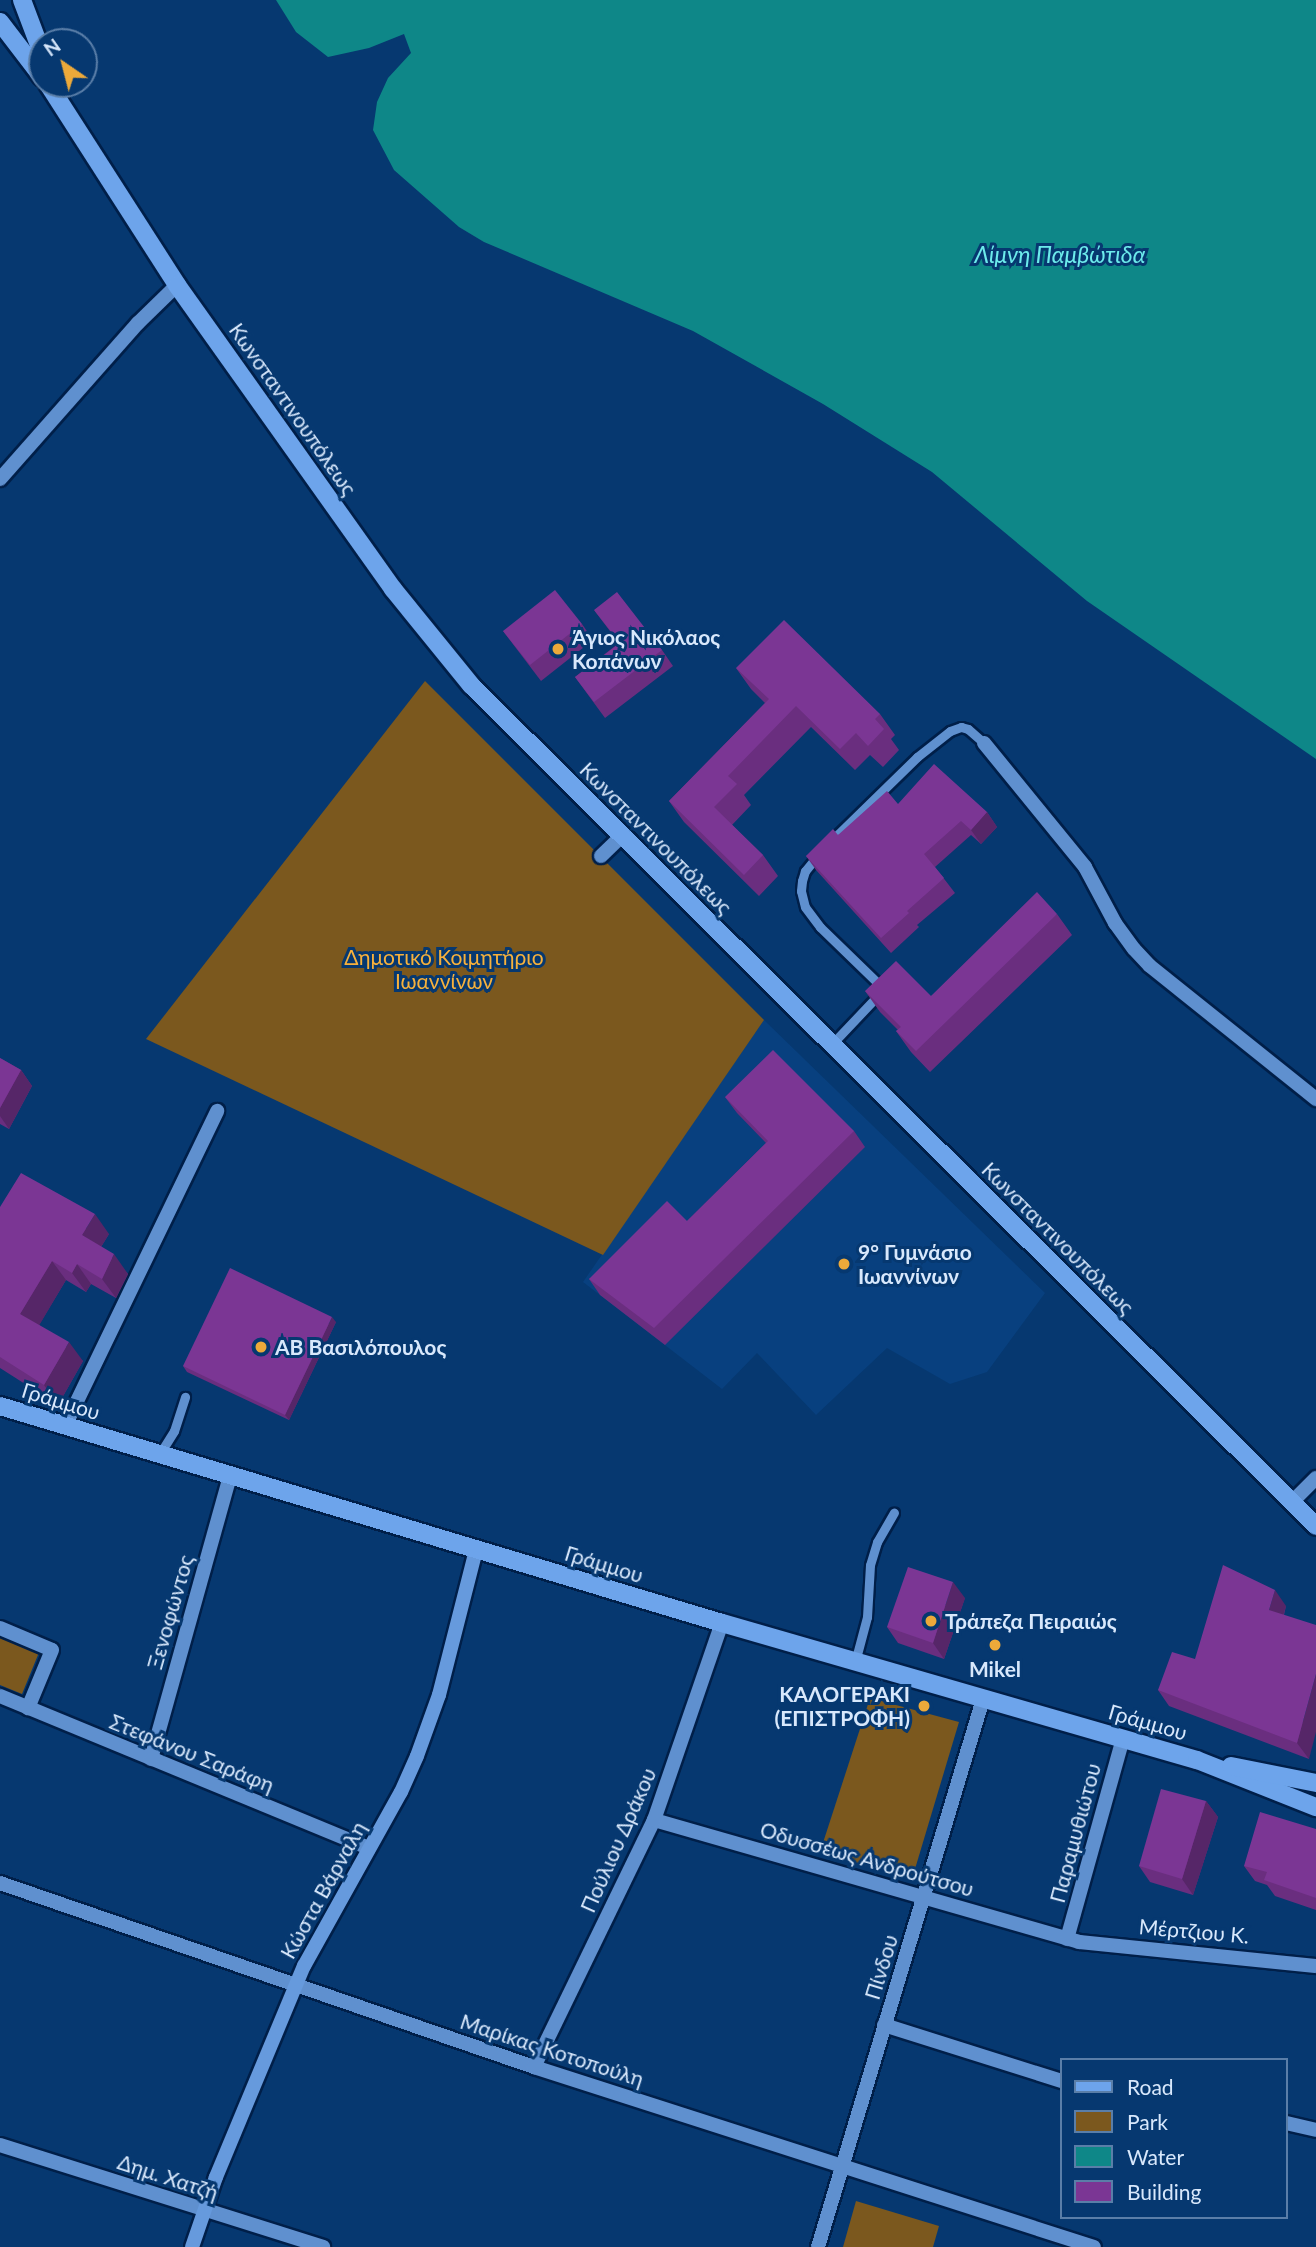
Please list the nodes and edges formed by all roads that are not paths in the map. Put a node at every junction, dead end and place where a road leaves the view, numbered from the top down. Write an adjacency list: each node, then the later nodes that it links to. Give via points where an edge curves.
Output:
1 (22, 0): 3 (main road)
2 (0, 22): 4 (main road)
3 (33, 28)
4 (28, 59)
5 (61, 98): 6 (main road, Κωνσταντινουπόλεως)
6 (177, 285): 7 (street); 9 (main road, Κωνσταντινουπόλεως, via 426,632 478,692)
7 (0, 479)
8 (984, 743): 11 (lane, via 961,727 936,740 805,871 801,891 811,918 884,989); 12 (street, via 1085,867 1134,949)
9 (622, 836): 10 (street); 11 (main road, Κωνσταντινουπόλεως)
10 (601, 856)
11 (831, 1045): 20 (main road, Κωνσταντινουπόλεως)
12 (1316, 1099)
13 (217, 1111): 16 (street)
14 (185, 1397): 17 (lane, via 174,1431)
15 (0, 1406): 16 (main road, Γράμμου)
16 (65, 1426): 17 (main road, Γράμμου)
17 (159, 1455): 18 (main road, Γράμμου)
18 (230, 1477): 23 (main road, Γράμμου); 31 (street, Ξενοφώντος)
19 (1316, 1478): 20 (street)
20 (1292, 1502): 22 (main road, Κωνσταντινουπόλεως)
21 (894, 1512): 26 (lane, via 870,1565 867,1617)
22 (1316, 1526)
23 (477, 1550): 24 (main road, Γράμμου); 36 (street, Κώστα Βάρναλη, via 429,1725 401,1792)
24 (722, 1623): 26 (main road, Γράμμου); 35 (street, Πούλιου Δράκου)
25 (0, 1628): 29 (street, via 52,1650)
26 (855, 1662): 28 (main road, Γράμμου)
27 (0, 1696): 29 (street, Στεφάνου Σαράφη)
28 (982, 1699): 30 (main road, Γράμμου); 38 (street, Πίνδου)
29 (28, 1708): 31 (street, Στεφάνου Σαράφη)
30 (1123, 1738): 32 (main road, Γράμμου); 39 (street, Παραμυθιώτου)
31 (151, 1759): 36 (street, Στεφάνου Σαράφη)
32 (1197, 1760): 33 (main road, Γράμμου); 34 (main road, Γράμμου)
33 (1316, 1783)
34 (1316, 1807)
35 (654, 1820): 38 (street, Οδυσσέως Ανδρούτσου); 43 (street, Πούλιου Δράκου)
36 (369, 1848): 41 (street, Κώστα Βάρναλη)
37 (0, 1883): 41 (street, Μαρίκας Κοτοπούλη)
38 (924, 1898): 39 (street, Οδυσσέως Ανδρούτσου); 42 (street, Πίνδου)
39 (1067, 1939): 40 (street, Μέρτζιου Κ.)
40 (1316, 1966)
41 (295, 1985): 43 (street, Μαρίκας Κοτοπούλη); 49 (street, Κώστα Βάρναλη)
42 (884, 2025): 44 (street); 48 (street, Πίνδου)
43 (534, 2067): 48 (street, Μαρίκας Κοτοπούλη)
44 (1060, 2080)
45 (1288, 2123): 46 (street)
46 (1316, 2130)
47 (0, 2145): 49 (street, Δημ. Χατζή)
48 (841, 2167): 52 (street, Πίνδου); 53 (street, Μαρίκας Κοτοπούλη)
49 (204, 2210): 50 (street, Κώστα Βάρναλη); 51 (street, Δημ. Χατζή)
50 (192, 2247)
51 (323, 2247)
52 (818, 2247)
53 (1094, 2247)

